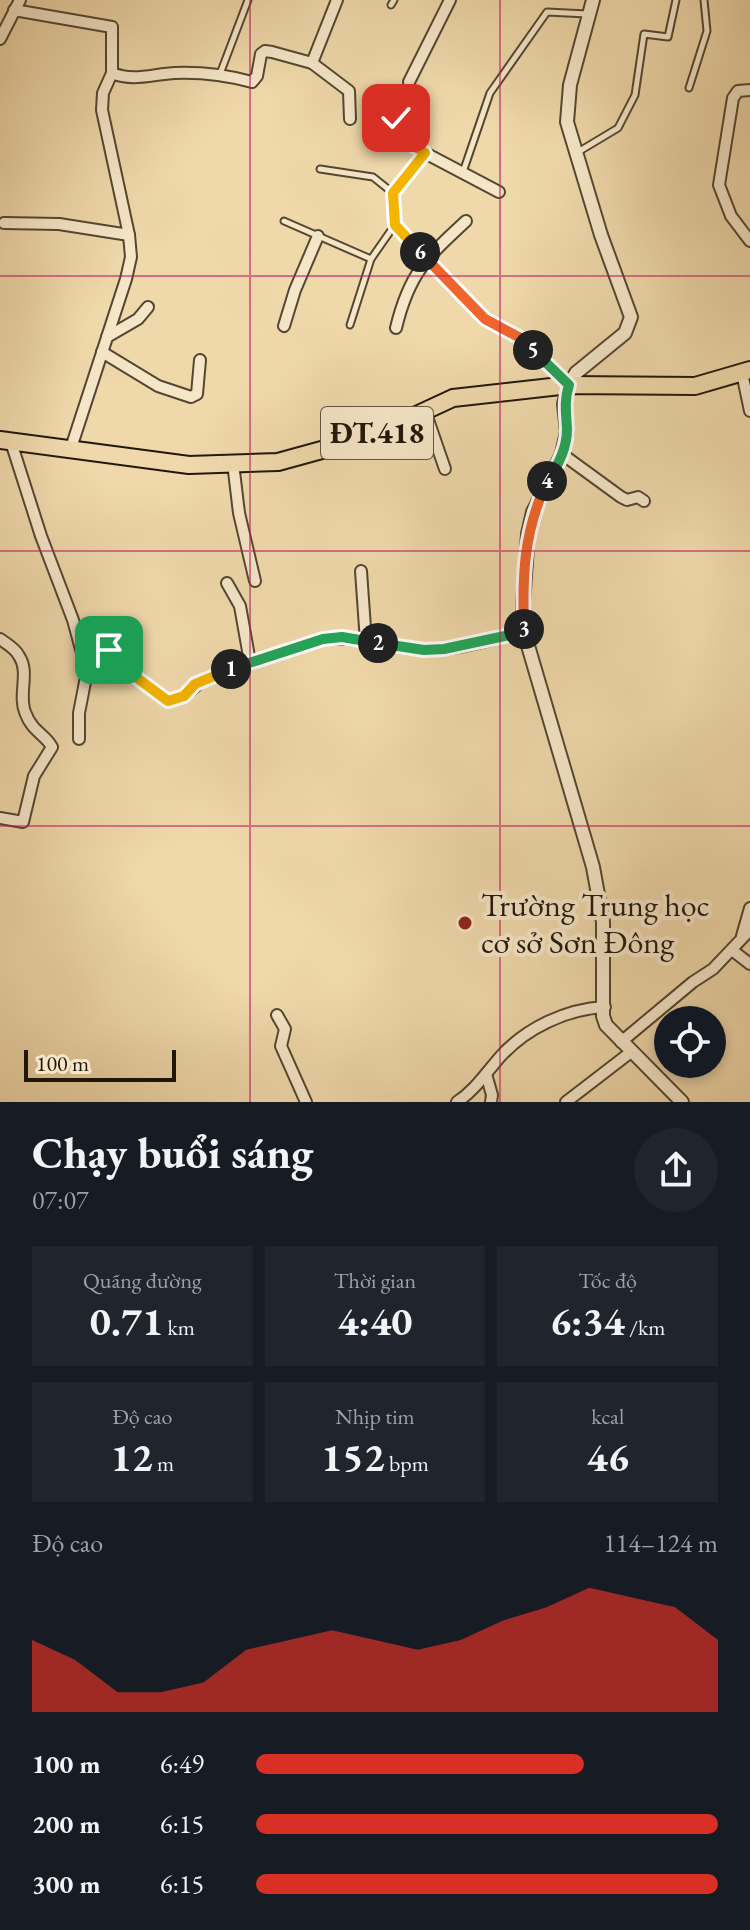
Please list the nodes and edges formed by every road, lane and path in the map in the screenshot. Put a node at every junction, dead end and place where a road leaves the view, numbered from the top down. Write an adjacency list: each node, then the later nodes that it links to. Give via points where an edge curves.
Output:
1 (248, 0): 12 (lane)
2 (337, 0): 10 (street)
3 (450, 0): 13 (street)
4 (593, 0): 8 (street)
5 (676, 0): 19 (lane, via 668,37 644,34 635,95 618,128)
6 (704, 0): 14 (lane, via 707,31)
7 (17, 5): 9 (street); 11 (street, via 112,27)
8 (590, 14): 19 (street, via 567,106); 21 (lane, via 547,12 490,93)
9 (0, 39)
10 (312, 63): 12 (street, via 265,51 252,82); 17 (street, via 349,91)
11 (112, 73): 12 (street, via 131,79); 28 (street, via 102,110)
12 (220, 74)
13 (409, 82)
14 (689, 88)
15 (750, 90): 30 (street, via 738,91 733,98 719,185 731,216)
16 (396, 118): 18 (street, via 391,131)
17 (350, 119)
18 (425, 153): 21 (street); 23 (street)
19 (576, 153): 41 (street, via 631,317 625,333 576,373)
20 (320, 169): 23 (lane, via 373,177)
21 (463, 173): 22 (street)
22 (499, 192)
23 (393, 193): 27 (street)
24 (284, 221): 29 (lane)
25 (466, 221): 31 (street)
26 (4, 223): 28 (street, via 59,224)
27 (395, 225): 31 (street); 32 (lane)
28 (129, 235): 37 (street, via 131,257)
29 (318, 236): 32 (lane); 35 (street)
30 (750, 241)
31 (426, 258): 36 (street, via 410,282); 41 (street, via 485,319 524,340)
32 (371, 259): 34 (lane)
33 (148, 307): 37 (street)
34 (350, 325)
35 (284, 326)
36 (396, 328)
37 (107, 337): 38 (street)
38 (102, 352): 39 (street, via 158,386 191,397 197,394); 45 (street)
39 (200, 360)
40 (746, 372): 41 (main road, ĐT.418, via 695,386); 43 (street)
41 (569, 385): 42 (main road, ĐT.418, via 453,398); 46 (street)
42 (425, 411): 47 (main road, ĐT.418, via 369,437 278,462); 48 (street)
43 (750, 411)
44 (5, 441): 45 (main road, ĐT.418); 56 (street)
45 (70, 451): 47 (main road, ĐT.418, via 189,465)
46 (562, 454): 49 (street, via 621,497); 53 (street, via 533,512 528,534)
47 (233, 463): 51 (street)
48 (445, 469)
49 (644, 501)
50 (361, 571): 55 (street)
51 (255, 581)
52 (227, 583): 57 (street, via 240,606)
53 (524, 632): 55 (street, via 434,649); 65 (street, via 593,867 603,922)
54 (0, 639): 59 (street, via 19,655 25,713 52,747 34,776 23,822)
55 (366, 642): 57 (street, via 323,639)
56 (82, 653): 57 (street, via 99,647 109,650 168,701 207,678); 58 (street, via 86,677)
57 (250, 662)
58 (79, 739)
59 (0, 818)
60 (750, 908): 62 (street)
61 (750, 930): 62 (street)
62 (741, 938): 63 (street)
63 (732, 950): 64 (street); 67 (street)
64 (750, 964)
65 (605, 1007): 67 (street, via 606,1025); 68 (street, via 549,1021 511,1046)
66 (277, 1015): 69 (street, via 285,1029 281,1046)
67 (626, 1047): 72 (street); 73 (street)
68 (486, 1074): 70 (street); 71 (street)
69 (306, 1102)
70 (457, 1102)
71 (491, 1102)
72 (566, 1102)
73 (682, 1102)

